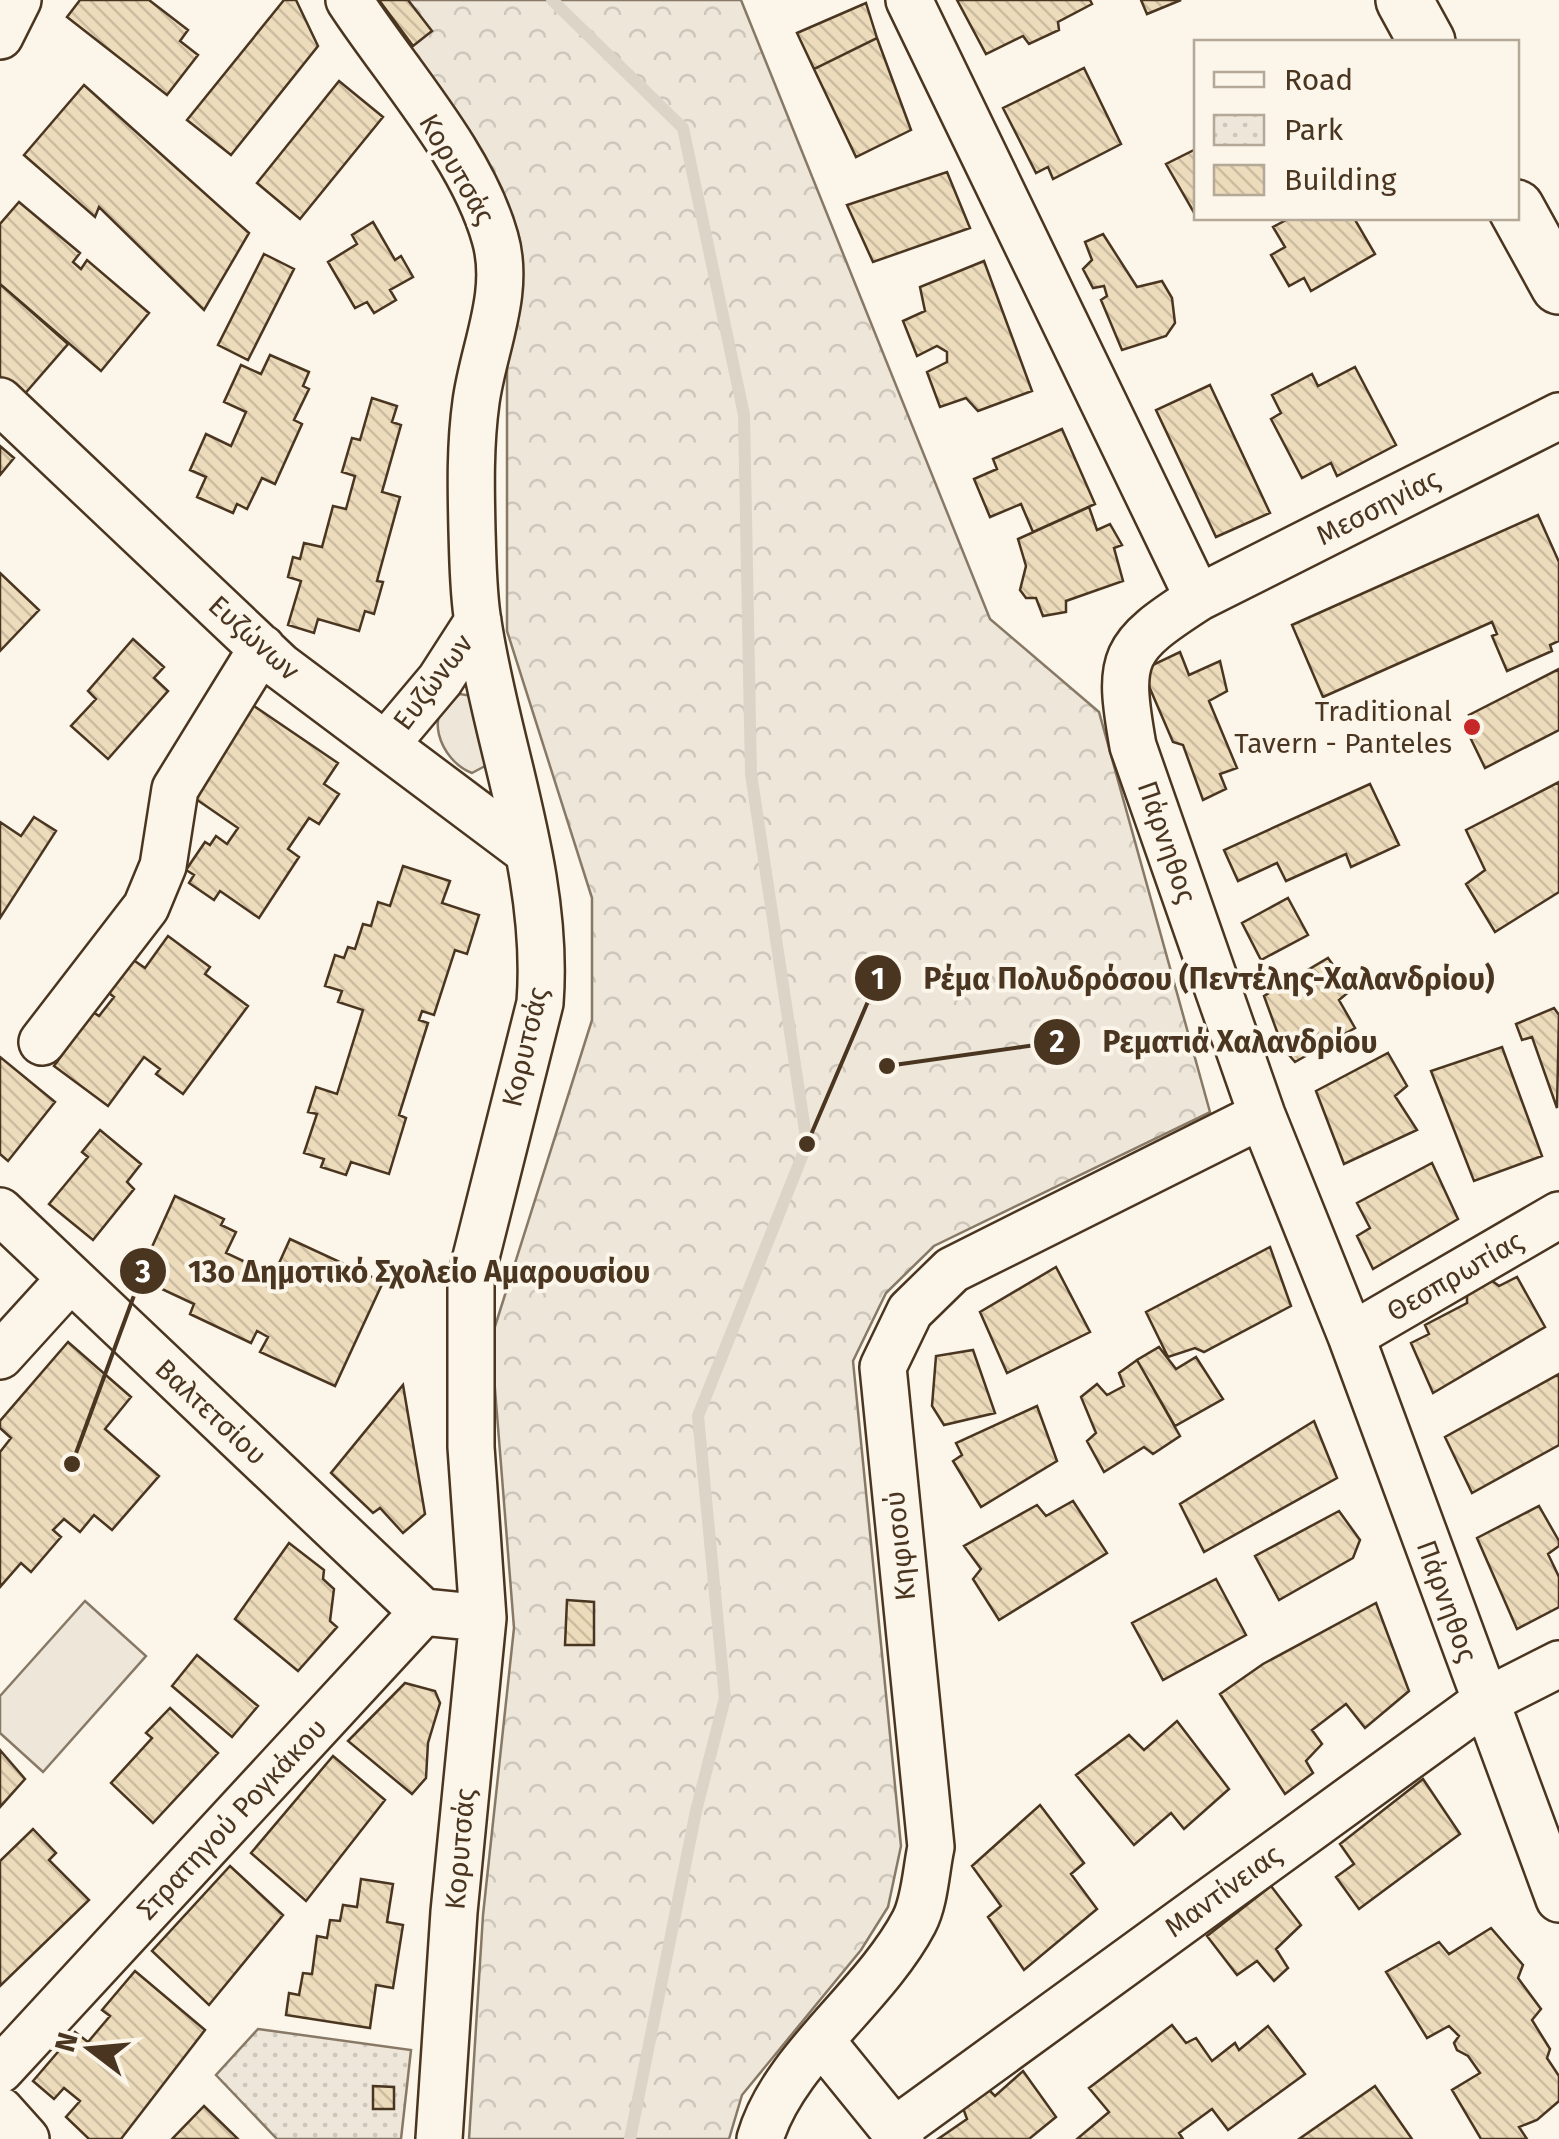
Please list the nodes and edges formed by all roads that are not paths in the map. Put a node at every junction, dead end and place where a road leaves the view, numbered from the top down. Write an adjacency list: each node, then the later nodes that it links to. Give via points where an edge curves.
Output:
1 (18, 0): 5 (street)
2 (349, 0): 12 (street, Κορυτσάς, via 476,194 500,262 470,459)
3 (909, 0): 11 (street)
4 (1404, 0): 6 (main road)
5 (0, 36)
6 (1427, 40)
7 (1519, 213): 8 (main road)
8 (1559, 286)
9 (0, 401): 13 (street, Ευζώνων)
10 (1559, 416): 11 (street, Μεσσηνίας)
11 (1198, 598): 17 (street, Πάρνηθος, via 1146,632 1130,655 1124,696 1134,746)
12 (478, 621): 14 (street, Eυζώνων); 15 (street, Κορυτσάς)
13 (262, 648): 14 (street, Ευζώνων); 16 (street, via 175,789 163,866 146,908)
14 (387, 743): 15 (street, Ευζώνων)
15 (528, 851): 24 (street, Κορυτσάς, via 540,1002 470,1277)
16 (42, 1042)
17 (1262, 1115): 21 (street, Πάρνηθος); 28 (street, Κηφισού, via 952,1270 910,1311 882,1367 931,1847 916,1918)
18 (0, 1211): 20 (street, Βαλτετσίου)
19 (1559, 1216): 21 (street, Θεσπρωτίας)
20 (70, 1279): 22 (street); 23 (street, Βαλτετσίου)
21 (1351, 1336): 26 (street, Πάρνηθος)
22 (0, 1356)
23 (423, 1612): 24 (street); 29 (street, Στρατηγού Ρογκάκου)
24 (483, 1618): 33 (street, Κορυτσάς)
25 (1559, 1664): 26 (street, Μαντίνειας)
26 (1484, 1702): 27 (street, Πάρνηθος); 31 (street, Μαντίνειας)
27 (1559, 1899)
28 (823, 2043): 31 (street); 34 (street, Κηφισού, via 769,2109)
29 (0, 2070)
30 (0, 2110): 32 (street)
31 (898, 2135)
32 (26, 2139)
33 (439, 2139)
34 (760, 2139)

